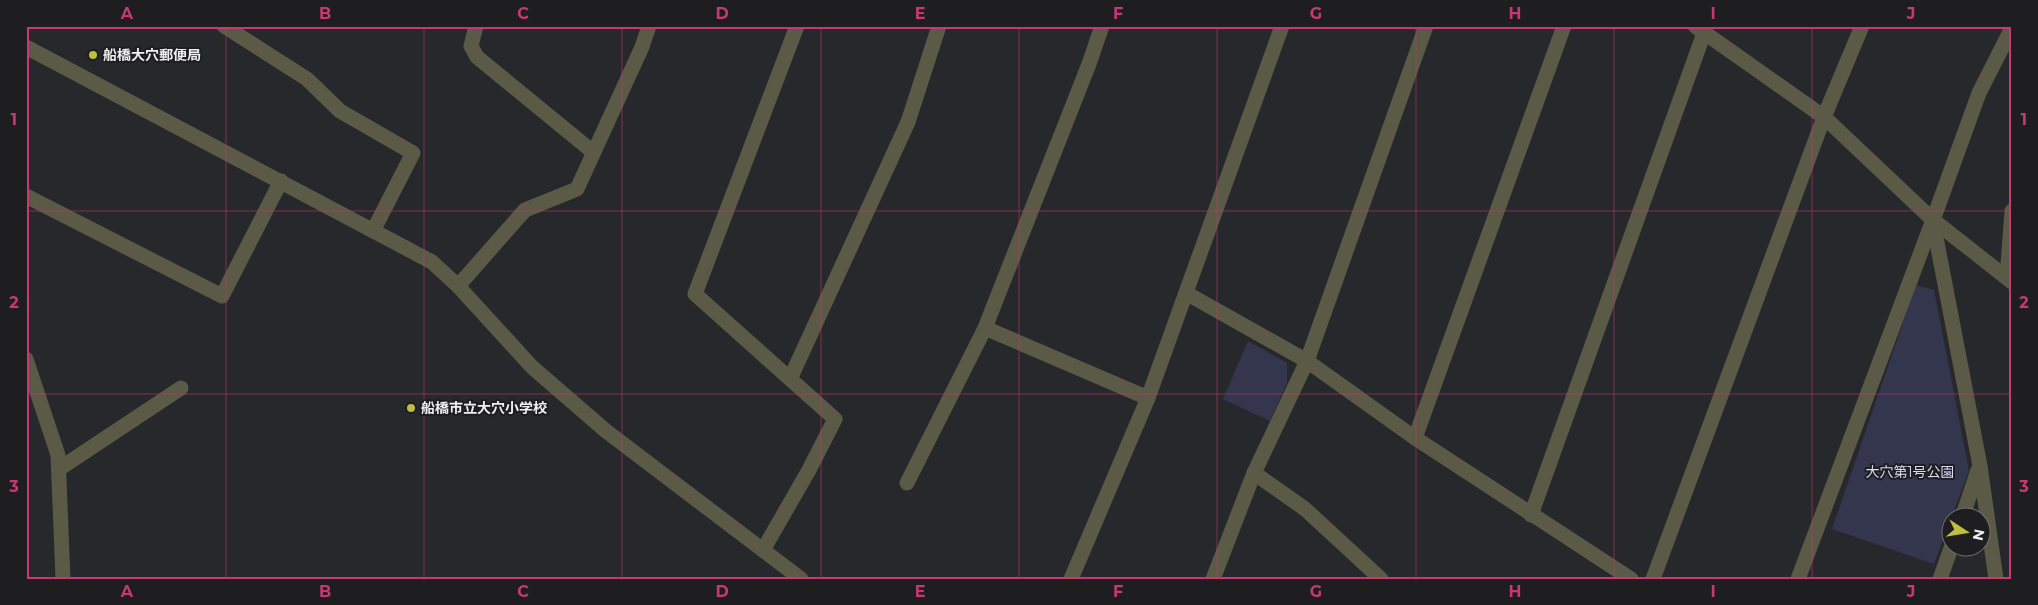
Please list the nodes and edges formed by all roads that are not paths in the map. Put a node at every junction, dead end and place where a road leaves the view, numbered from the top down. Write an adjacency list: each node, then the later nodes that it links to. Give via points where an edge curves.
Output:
1 (224, 26): 20 (street, via 307,79 340,111 413,153)
2 (476, 26): 15 (street, via 471,46 477,57)
3 (649, 26): 15 (street)
4 (797, 26): 27 (street, via 695,294)
5 (939, 26): 27 (street, via 908,122)
6 (1102, 26): 24 (street, via 1090,64)
7 (1282, 26): 23 (street)
8 (1426, 26): 26 (street)
9 (1564, 26): 30 (street)
10 (1862, 26): 14 (street)
11 (2012, 28): 19 (street, via 1979,93)
12 (1700, 30): 14 (street); 36 (street)
13 (26, 47): 16 (street)
14 (1824, 117): 19 (street); 45 (street)
15 (593, 152): 22 (street, via 577,189 525,210)
16 (281, 181): 17 (street, via 222,296); 20 (street)
17 (26, 196)
18 (2012, 211): 21 (street)
19 (1933, 220): 21 (street); 31 (street); 46 (street)
20 (373, 231): 22 (street, via 432,262)
21 (2009, 280)
22 (458, 286): 37 (street, via 532,367 606,431)
23 (1186, 293): 26 (street); 29 (street)
24 (985, 328): 29 (street); 34 (street)
25 (26, 359): 32 (street, via 58,455)
26 (1307, 361): 30 (street); 33 (street)
27 (790, 379): 37 (street, via 835,419)
28 (181, 388): 32 (street)
29 (1148, 398): 41 (street)
30 (1415, 438): 36 (street)
31 (1980, 466): 35 (street); 48 (street)
32 (59, 469): 39 (street)
33 (1254, 473): 42 (street); 43 (street, via 1305,509)
34 (907, 483)
35 (1965, 508)
36 (1531, 515): 44 (street)
37 (763, 550): 40 (street)
38 (1947, 558): 47 (street)
39 (63, 579)
40 (801, 579)
41 (1071, 579)
42 (1213, 579)
43 (1381, 579)
44 (1631, 579)
45 (1653, 579)
46 (1798, 579)
47 (1940, 579)
48 (1996, 579)

